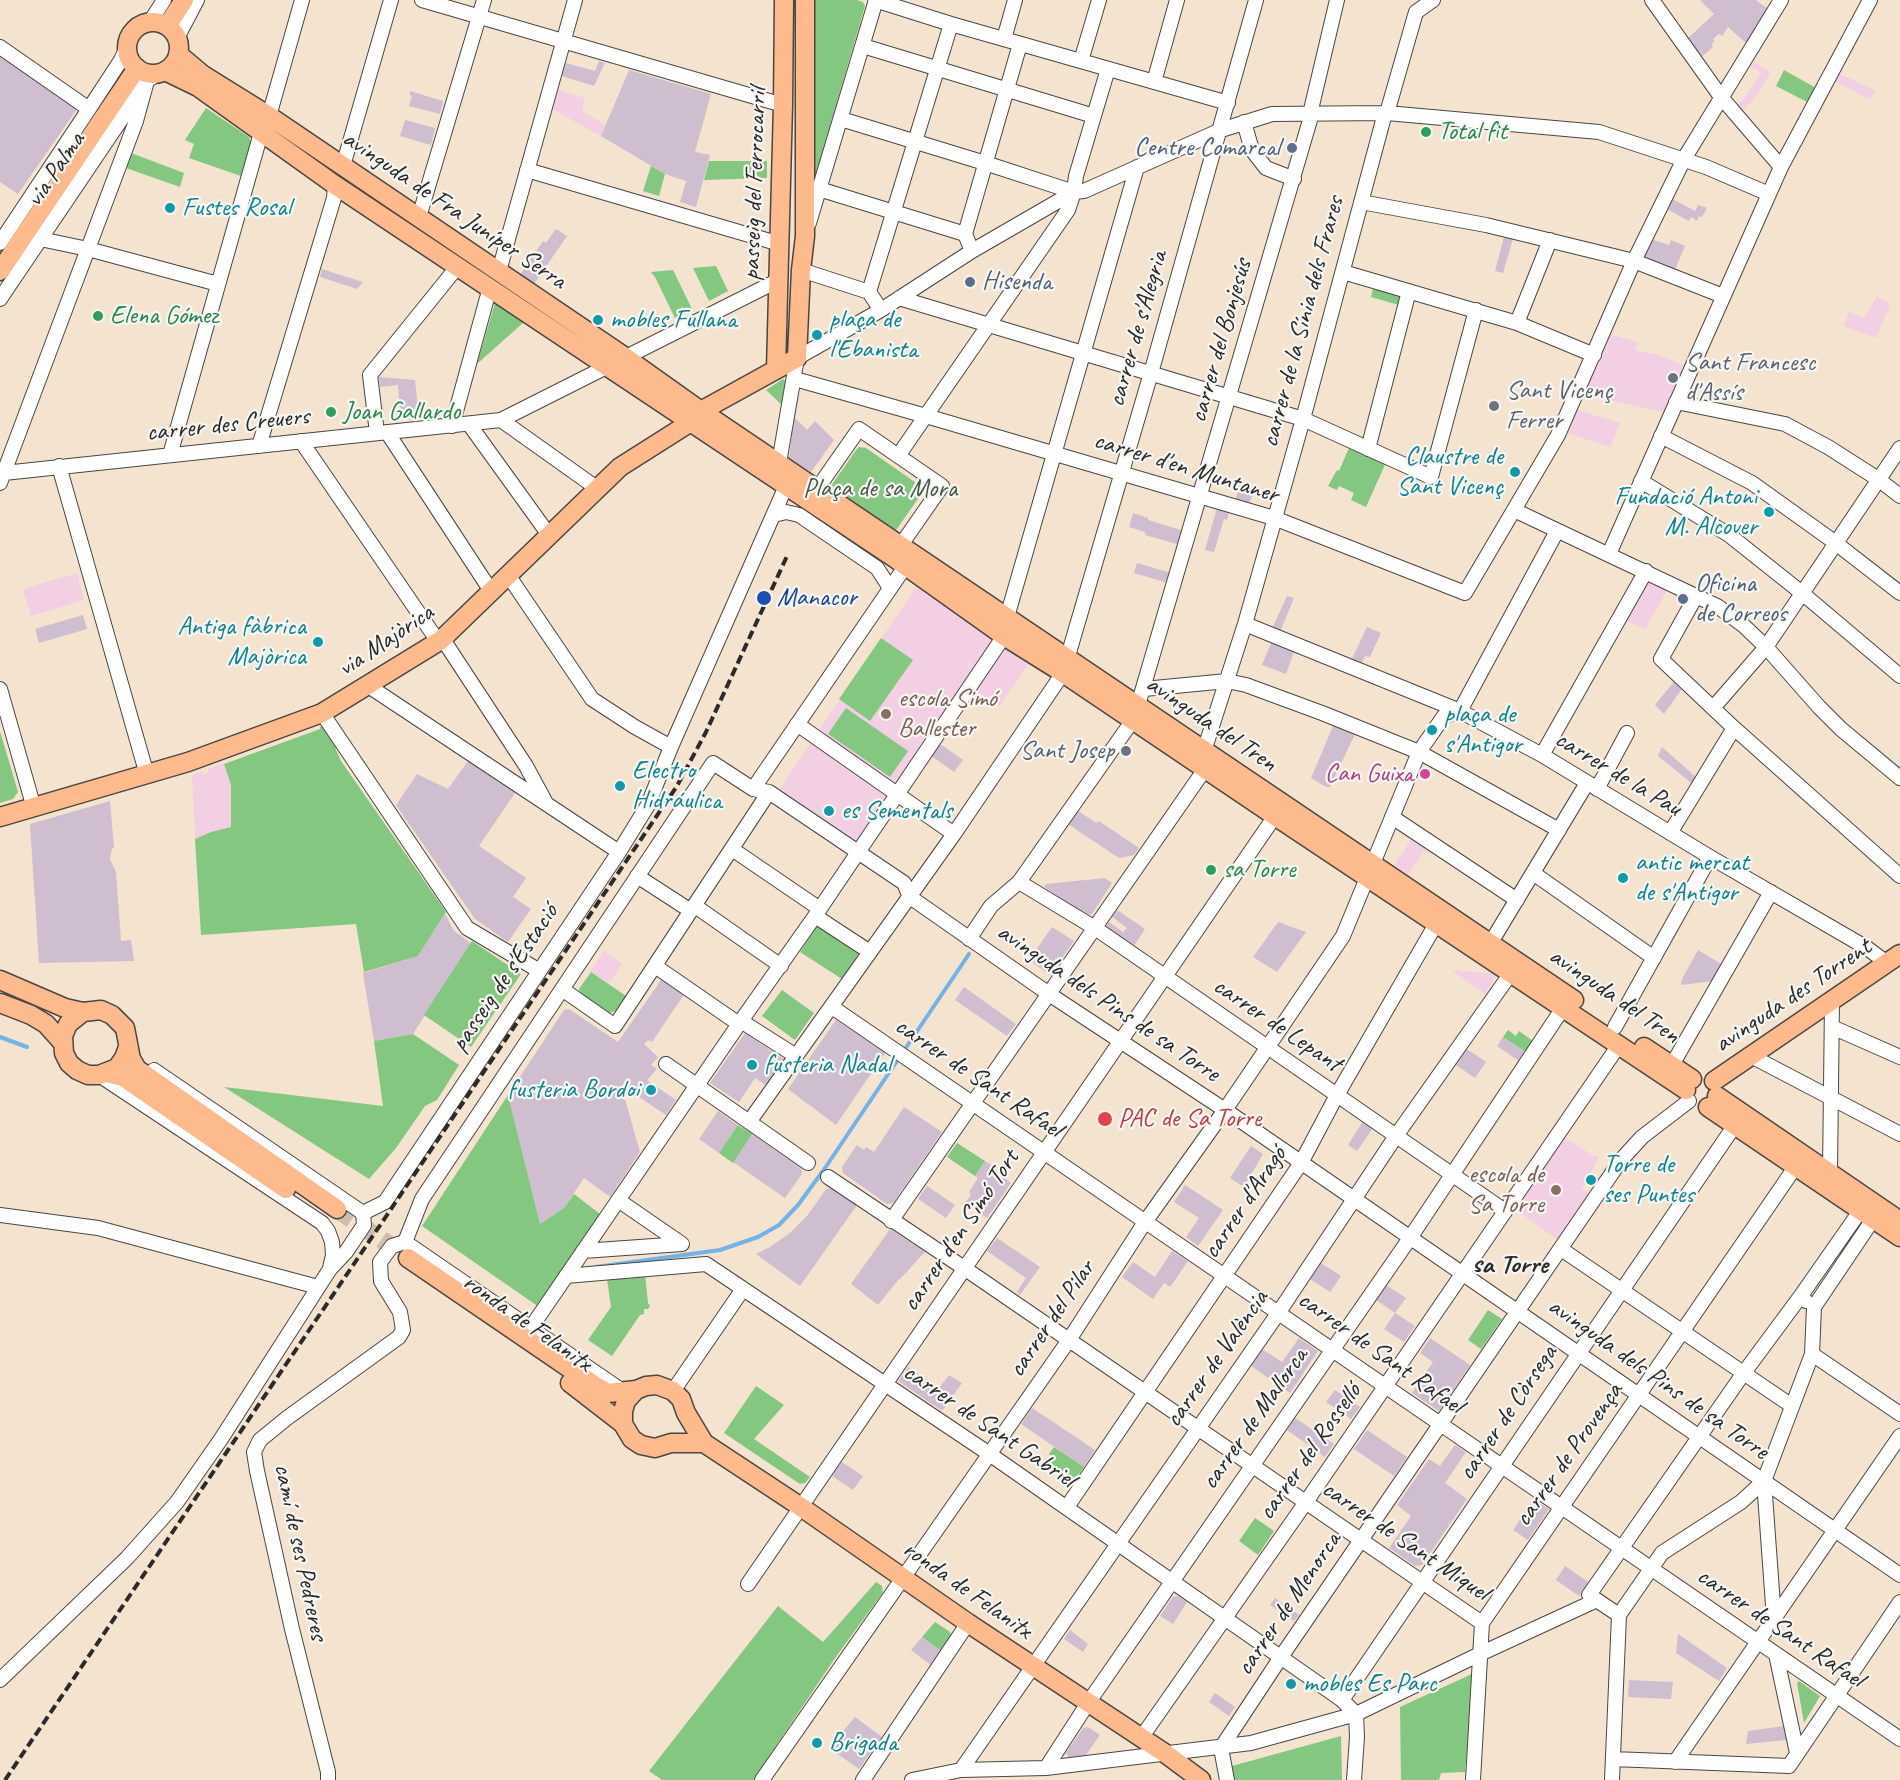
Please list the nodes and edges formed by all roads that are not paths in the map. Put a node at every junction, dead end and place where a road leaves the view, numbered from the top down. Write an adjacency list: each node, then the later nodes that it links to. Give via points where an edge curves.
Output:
1 (164, 0): 23 (street)
2 (184, 0): 23 (main road)
3 (197, 0): 23 (street)
4 (302, 0): 42 (street)
5 (391, 0): 51 (street)
6 (422, 0): 21 (street)
7 (484, 0): 21 (street)
8 (575, 0): 25 (street)
9 (783, 0): 38 (main road, passeig del Ferrocarril)
10 (805, 0): 64 (main road, passeig del Ferrocarril)
11 (876, 0): 22 (street); 27 (street)
12 (1015, 0): 24 (street)
13 (1099, 0): 30 (street)
14 (1177, 0): 34 (street)
15 (1256, 0): 37 (street, carrer de s'Alegria)
16 (1337, 0): 41 (street, carrer del Bonjesús)
17 (1433, 0): 40 (street, carrer de la Sínia dels Frares, via 1416,12)
18 (1652, 0): 36 (street)
19 (1781, 0): 36 (street)
20 (1870, 0): 53 (street)
21 (480, 16): 25 (street); 62 (street)
22 (951, 24): 24 (street); 31 (street)
23 (168, 35): 29 (main road, via 141,25 130,36); 33 (main road, via 176,61); 42 (main road, avinguda de Fra Juníper Serra, via 202,75)
24 (1004, 39): 26 (street)
25 (563, 40): 38 (street); 54 (street)
26 (1020, 44): 30 (street); 35 (street)
27 (863, 46): 31 (street); 44 (street)
28 (0, 47): 39 (street)
29 (127, 47): 33 (main road, via 131,62); 39 (street, via Palma)
30 (1081, 61): 32 (street)
31 (938, 69): 35 (street); 48 (street)
32 (1108, 69): 34 (street); 43 (street)
33 (152, 73): 47 (main road, avinguda de Fra Juníper Serra, via 198,87); 65 (street, via Palma); 69 (street); 74 (main road, via Palma)
34 (1155, 82): 37 (street)
35 (1007, 90): 43 (street); 50 (street)
36 (1721, 97): 49 (street); 53 (street)
37 (1228, 103): 46 (street, carrer de s'Alegria)
38 (783, 105): 68 (main road, passeig del Ferrocarril)
39 (89, 109): 67 (street, via Palma)
40 (1386, 113): 41 (street); 49 (street, via 1599,132); 60 (street, carrer de la Sínia dels Frares)
41 (1310, 114): 45 (street, via 1272,114); 55 (street, carrer del Bonjesús)
42 (269, 116): 47 (street); 51 (main road, avinguda de Fra Juníper Serra)
43 (1094, 116): 58 (street)
44 (841, 119): 48 (street); 57 (street)
45 (1244, 122): 46 (street); 55 (street, via 1252,150 1266,168)
46 (1221, 130): 52 (street); 94 (street, carrer de s'Alegria)
47 (261, 134): 56 (main road, avinguda de Fra Juníper Serra); 78 (street)
48 (915, 141): 50 (street); 61 (street)
49 (1684, 159): 59 (street); 71 (street)
50 (985, 163): 58 (street); 63 (street)
51 (343, 166): 62 (main road, avinguda de Fra Juníper Serra)
52 (1137, 167): 58 (street); 88 (street)
53 (1781, 167): 59 (street)
54 (527, 170): 68 (street); 76 (street)
55 (1293, 178): 96 (street, carrer del Bonjesús)
56 (335, 185): 72 (main road, avinguda de Fra Juníper Serra); 107 (street)
57 (819, 189): 61 (street); 64 (street)
58 (1074, 192): 70 (street); 87 (street, via 1068,210)
59 (1769, 194): 81 (street)
60 (1361, 202): 66 (street); 75 (street, carrer de la Sínia dels Frares)
61 (894, 212): 63 (street); 80 (street)
62 (419, 217): 76 (main road, avinguda de Fra Juníper Serra)
63 (965, 234): 70 (street)
64 (805, 237): 73 (main road, passeig del Ferrocarril)
65 (40, 239): 69 (street); 83 (street, via Palma)
66 (1550, 240): 71 (street); 86 (street)
67 (0, 243)
68 (780, 244): 77 (main road, passeig del Ferrocarril)
69 (88, 249): 78 (street); 116 (street)
70 (972, 251): 82 (street)
71 (1634, 261): 81 (street); 89 (street)
72 (458, 266): 76 (main road, avinguda de Fra Juníper Serra); 104 (street, via 370,375)
73 (801, 270): 80 (street); 91 (main road, passeig del Ferrocarril)
74 (0, 272)
75 (1343, 272): 79 (street); 100 (street, carrer de la Sínia dels Frares)
76 (495, 279): 90 (main road, avinguda de Fra Juníper Serra); 92 (main road, avinguda de Fra Juníper Serra); 103 (street)
77 (777, 281): 90 (street, carrer des Creuers); 93 (main road, passeig del Ferrocarril)
78 (218, 284): 111 (street)
79 (1409, 291): 85 (street); 109 (street)
80 (869, 292): 84 (street)
81 (1723, 296): 97 (street)
82 (899, 298): 84 (street); 87 (street)
83 (0, 299)
84 (881, 310): 91 (street)
85 (1476, 310): 86 (street); 109 (street, via 1431,477)
86 (1517, 323): 89 (street)
87 (988, 324): 88 (street); 99 (street)
88 (1084, 353): 94 (street); 110 (street)
89 (1594, 355): 123 (street, via 1558,435)
90 (625, 357): 92 (street, carrer des Creuers); 98 (main road, avinguda de Fra Juníper Serra)
91 (797, 358): 93 (main road, via Majòrica); 95 (street, passeig de s'Estació)
92 (608, 366): 98 (main road, avinguda de Fra Juníper Serra); 101 (street, carrer des Creuers)
93 (776, 370): 98 (main road, via Majòrica)
94 (1151, 373): 96 (street); 114 (street, carrer de s'Alegria)
95 (795, 379): 99 (street, carrer d'en Muntaner); 115 (street, passeig de s'Estació)
96 (1230, 396): 100 (street); 122 (street, carrer del Bonjesús)
97 (1676, 402): 105 (street); 117 (street, via 1785,424)
98 (696, 416): 115 (main road); 119 (main road, via Majòrica, via 620,467)
99 (927, 416): 110 (street, carrer d'en Muntaner); 112 (street)
100 (1303, 419): 109 (street); 125 (street, carrer de la Sínia dels Frares)
101 (501, 420): 102 (street, carrer des Creuers); 119 (street)
102 (469, 424): 103 (street, carrer des Creuers); 127 (street)
103 (452, 426): 104 (street, carrer des Creuers)
104 (382, 433): 106 (street, carrer des Creuers); 134 (street)
105 (1661, 436): 118 (street); 128 (street, via 1752,483)
106 (301, 441): 107 (street, carrer des Creuers); 141 (street, via 435,637)
107 (259, 446): 111 (street, carrer des Creuers)
108 (1900, 448): 117 (street)
109 (1368, 449)
110 (1054, 453): 114 (street, carrer d'en Muntaner); 138 (street)
111 (170, 455): 113 (street, carrer des Creuers)
112 (898, 456): 120 (street, via 859,429); 130 (street, via 942,486)
113 (59, 466): 116 (street, carrer des Creuers); 160 (street)
114 (1121, 473): 122 (street, carrer d'en Muntaner); 143 (street, carrer de s'Alegria)
115 (779, 475): 120 (main road, avinguda del Tren); 124 (street, passeig de s'Estació); 130 (main road)
116 (1, 476)
117 (1878, 479): 121 (street); 128 (street)
118 (1641, 481): 129 (street); 135 (street, via 1729,535)
119 (598, 489): 127 (main road, via Majòrica)
120 (818, 489): 130 (main road, avinguda del Tren)
121 (1900, 496)
122 (1200, 497): 125 (street, carrer d'en Muntaner); 148 (street, carrer del Bonjesús)
123 (1514, 510): 125 (street, carrer d'en Muntaner, via 1466,593); 126 (street)
124 (774, 515): 133 (street, via 799,515 877,568); 155 (street, passeig de s'Estació)
125 (1274, 518): 139 (street, carrer de la Sínia dels Frares)
126 (1557, 531): 129 (street); 150 (street)
127 (549, 535): 132 (main road, via Majòrica)
128 (1837, 543): 135 (street); 136 (street)
129 (1609, 554): 131 (street)
130 (903, 556): 133 (street); 138 (main road, avinguda del Tren); 140 (main road, avinguda del Tren)
131 (1646, 572): 137 (street); 158 (street)
132 (508, 574): 134 (main road, via Majòrica); 155 (street, via 592,699)
133 (890, 588): 152 (street)
134 (491, 591): 141 (main road, via Majòrica)
135 (1802, 593): 142 (street); 144 (street)
136 (1900, 593)
137 (1696, 596): 142 (street, via 1717,606); 149 (street, via 1661,659)
138 (1007, 617): 143 (main road, avinguda del Tren)
139 (1245, 624): 145 (street, carrer de la Sínia dels Frares); 150 (street, carrer de la Pau)
140 (1004, 636): 143 (main road, avinguda del Tren); 165 (street)
141 (441, 639): 146 (main road, via Majòrica); 166 (street, via 526,766)
142 (1766, 647): 149 (street); 161 (street, via 1841,729)
143 (1065, 665): 148 (main road, avinguda del Tren); 173 (street, carrer de s'Alegria)
144 (1900, 676)
145 (1227, 681): 148 (street); 156 (street, carrer de la Sínia dels Frares); 157 (street, via 1271,694)
146 (367, 685): 151 (main road, via Majòrica); 166 (street)
147 (0, 689): 167 (street)
148 (1139, 705): 156 (main road, avinguda del Tren); 159 (main road, avinguda del Tren); 182 (street, carrer del Bonjesús)
149 (1713, 708): 153 (street)
150 (1460, 711): 157 (street, via 1444,716); 158 (street, carrer de la Pau)
151 (322, 713): 160 (main road, via Majòrica); 197 (street, via 467,928)
152 (797, 724): 163 (street); 165 (street)
153 (1734, 728): 172 (street); 181 (street)
154 (1627, 733): 162 (street)
155 (671, 747): 175 (street, passeig de s'Estació, via 648,805)
156 (1204, 751): 178 (main road, avinguda del Tren)
157 (1419, 752): 170 (street, carrer del Pilar); 171 (street)
158 (1542, 755): 162 (street, carrer de la Pau)
159 (1206, 769): 168 (main road, avinguda del Tren); 189 (street)
160 (147, 775): 167 (main road, via Majòrica)
161 (1900, 778)
162 (1592, 786): 171 (street); 172 (street, carrer de la Pau)
163 (753, 789): 164 (street); 180 (street, passeig de s'Estació, via 713,762)
164 (769, 792): 174 (street); 176 (street, avinguda dels Pins de sa Torre)
165 (897, 794): 173 (street); 176 (street)
166 (546, 803): 175 (street)
167 (34, 808): 169 (main road, via Majòrica)
168 (1275, 816): 178 (main road, avinguda del Tren); 199 (street, carrer d'en Simó Tort)
169 (0, 817)
170 (1392, 817): 178 (street, carrer del Pilar); 185 (street)
171 (1559, 830): 179 (street)
172 (1670, 833): 177 (street, carrer de la Pau)
173 (954, 834): 184 (street, carrer de s'Alegria)
174 (732, 849): 186 (street); 187 (street)
175 (619, 852): 197 (street, passeig de s'Estació)
176 (858, 853): 184 (street, avinguda dels Pins de sa Torre, via 904,883); 187 (street)
177 (1710, 857): 183 (street, carrer de la Pau); 193 (street, carrer del Rosselló)
178 (1370, 871): 188 (main road, avinguda del Tren); 214 (street, carrer del Pilar, via 1343,936)
179 (1533, 873): 185 (street); 193 (street)
180 (638, 876): 186 (street); 201 (street, passeig de s'Estació)
181 (1900, 876)
182 (1019, 882): 189 (street, carrer de Lepant); 190 (street, carrer del Bonjesús, via 992,906)
183 (1771, 892): 194 (street, carrer de la Pau, via 1867,948); 219 (street)
184 (910, 897): 190 (street, avinguda dels Pins de sa Torre); 192 (street, carrer de s'Alegria)
185 (1516, 900): 191 (street)
186 (693, 908): 195 (street); 196 (street)
187 (818, 913): 192 (street); 196 (street)
188 (1440, 918): 191 (main road, avinguda del Tren); 198 (main road, avinguda del Tren); 223 (street, carrer d'Aragó)
189 (1095, 928): 199 (street, carrer de Lepant); 202 (street)
190 (969, 939): 202 (street, avinguda dels Pins de sa Torre)
191 (1490, 944): 210 (main road, avinguda del Tren)
192 (870, 952): 205 (street, carrer de s'Alegria)
193 (1654, 958): 210 (street, carrer del Rosselló)
194 (1894, 958): 203 (main road, avinguda des Torrent)
195 (655, 966): 201 (street, via 615,1026); 208 (street)
196 (781, 966): 208 (street)
197 (538, 970): 242 (street, passeig de s'Estació, via 385,1202)
198 (1511, 974): 206 (main road, avinguda del Tren); 231 (street, carrer de València)
199 (1164, 977): 211 (street, carrer d'en Simó Tort); 214 (street, carrer de Lepant)
200 (0, 980): 207 (main road)
201 (562, 989): 251 (street, passeig de s'Estació, via 422,1199)
202 (1049, 994): 211 (street, avinguda dels Pins de sa Torre); 226 (street)
203 (1832, 1001): 209 (street); 216 (main road, avinguda des Torrent)
204 (0, 1003): 212 (main road, via 46,1024)
205 (832, 1007): 215 (street, carrer de s'Alegria); 226 (street, carrer de Sant Rafael)
206 (1563, 1008): 210 (main road, avinguda del Tren); 236 (street, carrer de Mallorca)
207 (83, 1012): 212 (main road, via 68,1024); 213 (main road, via 101,1010 112,1015 125,1028)
208 (740, 1023): 215 (street); 221 (street)
209 (1832, 1027): 217 (street); 225 (street)
210 (1617, 1036): 219 (main road, avinguda del Tren); 222 (main road, avinguda del Tren); 241 (street, carrer del Rosselló)
211 (1120, 1041): 227 (street, avinguda dels Pins de sa Torre); 232 (street, carrer d'en Simó Tort)
212 (62, 1042): 220 (main road, via 69,1063 77,1070 87,1075)
213 (128, 1043): 220 (main road, via 121,1063); 220 (main road, via 131,1059 148,1079 333,1214 123,1077); 242 (street, via 142,1062)
214 (1268, 1048): 223 (street, carrer de Lepant); 227 (street, carrer del Pilar)
215 (796, 1056): 228 (street, carrer de s'Alegria)
216 (1751, 1056): 224 (main road, avinguda des Torrent); 225 (street)
217 (1900, 1058)
218 (666, 1064): 221 (street)
219 (1672, 1065): 222 (main road, avinguda del Tren)
220 (103, 1074): 253 (street, via 322,1223 332,1242)
221 (697, 1084): 228 (street); 240 (street)
222 (1689, 1090): 224 (main road, via 1698,1107); 224 (main road, via 1701,1076 1706,1076); 249 (street, carrer de Menorca, via 1621,1160)
223 (1337, 1095): 231 (street, carrer de Lepant); 234 (street, carrer d'Aragó)
224 (1713, 1095): 229 (main road); 237 (main road)
225 (1832, 1098): 230 (street); 237 (street)
226 (972, 1104): 232 (street, carrer de Sant Rafael); 245 (street)
227 (1225, 1110): 234 (street, avinguda dels Pins de sa Torre); 246 (street, carrer del Pilar)
228 (749, 1122): 233 (street)
229 (1735, 1125): 235 (main road); 259 (street, carrer de Còrsega)
230 (1900, 1134)
231 (1396, 1136): 236 (street, carrer de Lepant); 239 (street, carrer de València)
232 (1044, 1152): 246 (street, carrer de Sant Rafael); 252 (street, carrer d'en Simó Tort)
233 (808, 1163)
234 (1301, 1163): 239 (street, avinguda dels Pins de sa Torre); 256 (street, carrer d'Aragó)
235 (1796, 1166): 243 (main road); 265 (street, carrer de Provença)
236 (1451, 1173): 241 (street, carrer de Lepant); 248 (street, carrer de Mallorca)
237 (1830, 1173): 243 (main road)
238 (828, 1177): 245 (street, carrer de Sant Miquel)
239 (1353, 1199): 248 (street, avinguda dels Pins de sa Torre); 263 (street, carrer de València)
240 (618, 1200): 250 (street); 250 (street, via 682,1244)
241 (1505, 1210): 254 (street, carrer del Rosselló)
242 (363, 1213): 253 (street, via 364,1225)
243 (1882, 1213): 247 (main road); 260 (street); 261 (street)
244 (0, 1215): 257 (street, via 98,1228)
245 (891, 1221): 252 (street, carrer de Sant Miquel)
246 (1145, 1222): 256 (street, carrer de Sant Rafael); 266 (street, carrer del Pilar)
247 (1900, 1237)
248 (1410, 1238): 254 (street, avinguda dels Pins de sa Torre); 267 (street, carrer de Mallorca)
249 (1561, 1249): 259 (street); 262 (street, carrer de Menorca)
250 (584, 1251): 255 (street)
251 (404, 1255): 264 (street); 273 (main road, ronda de Felanitx, via 594,1385 608,1393); 280 (main road, ronda de Felanitx); 332 (street, camí de ses Pedreres, via 392,1246 380,1262 381,1281 400,1312 403,1330 399,1337 287,1418 260,1440 254,1452)
252 (964, 1268): 266 (street, carrer de Sant Miquel); 271 (street, carrer d'en Simó Tort)
253 (330, 1269): 257 (street)
254 (1462, 1274): 262 (street, avinguda dels Pins de sa Torre); 272 (street, carrer del Rosselló)
255 (566, 1276): 258 (street, carrer de Sant Gabriel, via 706,1264); 264 (street)
256 (1225, 1276): 263 (street, carrer de Sant Rafael); 275 (street, carrer d'Aragó)
257 (318, 1287): 317 (street, via 177,1502 127,1558)
258 (743, 1289): 271 (street, carrer de Sant Gabriel); 274 (street)
259 (1622, 1290): 265 (street); 268 (street, carrer de Còrsega)
260 (1800, 1297): 261 (street); 270 (street)
261 (1814, 1307): 269 (street)
262 (1517, 1311): 268 (street, avinguda dels Pins de sa Torre); 281 (street, carrer de Menorca)
263 (1279, 1312): 267 (street, carrer de Sant Rafael); 282 (street, carrer de València)
264 (530, 1329): 273 (street)
265 (1683, 1332): 270 (street); 276 (street, carrer de Provença)
266 (1069, 1340): 275 (street, carrer de Sant Miquel); 287 (street, carrer del Pilar)
267 (1332, 1350): 272 (street, carrer de Sant Rafael); 288 (street, carrer de Mallorca)
268 (1578, 1353): 276 (street, avinguda dels Pins de sa Torre); 289 (street, carrer de Còrsega)
269 (1812, 1354): 277 (street); 279 (street)
270 (1743, 1374): 277 (street); 284 (street)
271 (885, 1384): 287 (street, carrer de Sant Gabriel); 292 (street, carrer d'en Simó Tort)
272 (1385, 1386): 281 (street, carrer de Sant Rafael); 291 (street, carrer del Rosselló)
273 (630, 1391): 274 (main road, via 657,1385); 280 (main road)
274 (673, 1391): 278 (main road)
275 (1146, 1392): 282 (street, carrer de Sant Miquel); 293 (street, carrer d'Aragó)
276 (1639, 1396): 284 (street, avinguda dels Pins de sa Torre); 294 (street, carrer de Provença)
277 (1792, 1406): 290 (street)
278 (686, 1413): 285 (main road, via 684,1428); 286 (main road)
279 (1900, 1414)
280 (623, 1424): 285 (main road, via 641,1445 655,1448)
281 (1440, 1424): 289 (street, carrer de Sant Rafael); 296 (street, carrer de Menorca)
282 (1198, 1428): 288 (street, carrer de Sant Miquel); 297 (street, carrer de València)
283 (1900, 1436): 295 (street)
284 (1700, 1437): 290 (street, avinguda dels Pins de sa Torre); 298 (street)
285 (671, 1443): 286 (main road)
286 (704, 1443): 292 (main road, ronda de Felanitx)
287 (988, 1453): 293 (street, carrer de Sant Gabriel); 301 (street, carrer del Pilar)
288 (1252, 1465): 291 (street, carrer de Sant Miquel); 302 (street, carrer de Mallorca)
289 (1502, 1465): 294 (street, carrer de Sant Rafael); 303 (street, carrer de Còrsega)
290 (1764, 1481): 295 (street, avinguda dels Pins de sa Torre); 299 (street, via 1741,1502 1662,1553); 309 (street)
291 (1306, 1502): 296 (street, carrer de Sant Miquel); 308 (street, carrer del Rosselló)
292 (801, 1507): 301 (main road, ronda de Felanitx); 304 (street, carrer d'en Simó Tort)
293 (1067, 1507): 297 (street, carrer de Sant Gabriel)
294 (1562, 1507): 298 (street, carrer de Sant Rafael); 311 (street, carrer de Provença)
295 (1835, 1530): 300 (street, avinguda dels Pins de sa Torre); 309 (street)
296 (1361, 1540): 303 (street, carrer de Sant Miquel); 315 (street, carrer de Menorca)
297 (1119, 1543): 302 (street, carrer de Sant Gabriel); 316 (street, carrer de València)
298 (1623, 1548): 299 (street, carrer de Sant Rafael); 305 (street, via 1589,1595)
299 (1651, 1568): 307 (street); 312 (street, carrer de Sant Rafael)
300 (1900, 1575)
301 (903, 1577): 310 (main road, ronda de Felanitx); 333 (street, carrer del Pilar)
302 (1173, 1581): 308 (street, carrer de Sant Gabriel); 320 (street, carrer de Mallorca)
303 (1422, 1582): 311 (street, carrer de Sant Miquel); 319 (street, carrer de Còrsega)
304 (748, 1584)
305 (1597, 1600): 307 (street); 313 (street)
306 (1900, 1602): 318 (street)
307 (1619, 1615): 327 (street)
308 (1224, 1617): 315 (street, carrer de Sant Gabriel); 322 (street, carrer del Rosselló)
309 (1774, 1619): 312 (street)
310 (968, 1623): 316 (main road, ronda de Felanitx); 334 (street)
311 (1482, 1623): 313 (street, carrer de Sant Miquel)
312 (1758, 1641): 314 (street, carrer de Sant Rafael); 328 (street)
313 (1482, 1653): 321 (street); 339 (street, carrer de Sant Miquel)
314 (1776, 1654): 318 (street, carrer de Sant Rafael); 325 (street)
315 (1281, 1657): 319 (street, carrer de Sant Gabriel); 324 (street, carrer de Menorca)
316 (1033, 1666): 320 (main road, ronda de Felanitx); 331 (street, carrer de València)
317 (0, 1680)
318 (1837, 1695): 323 (street, carrer de Sant Rafael); 325 (street)
319 (1342, 1700): 321 (street, carrer de Sant Gabriel)
320 (1088, 1703): 322 (main road, ronda de Felanitx); 330 (street, carrer de Mallorca)
321 (1356, 1714): 324 (street); 338 (street)
322 (1141, 1738): 326 (main road, ronda de Felanitx)
323 (1900, 1739)
324 (1221, 1748): 326 (street); 337 (street)
325 (1797, 1753): 329 (street)
326 (1166, 1754): 330 (street); 336 (main road, ronda de Felanitx)
327 (1613, 1759): 328 (street); 340 (street)
328 (1675, 1762): 329 (street)
329 (1789, 1766): 341 (street)
330 (1046, 1768): 331 (street)
331 (961, 1770): 335 (street)
332 (327, 1780)
333 (762, 1780)
334 (863, 1780)
335 (912, 1780)
336 (1201, 1780)
337 (1227, 1780)
338 (1354, 1780)
339 (1473, 1780)
340 (1612, 1780)
341 (1788, 1780)

